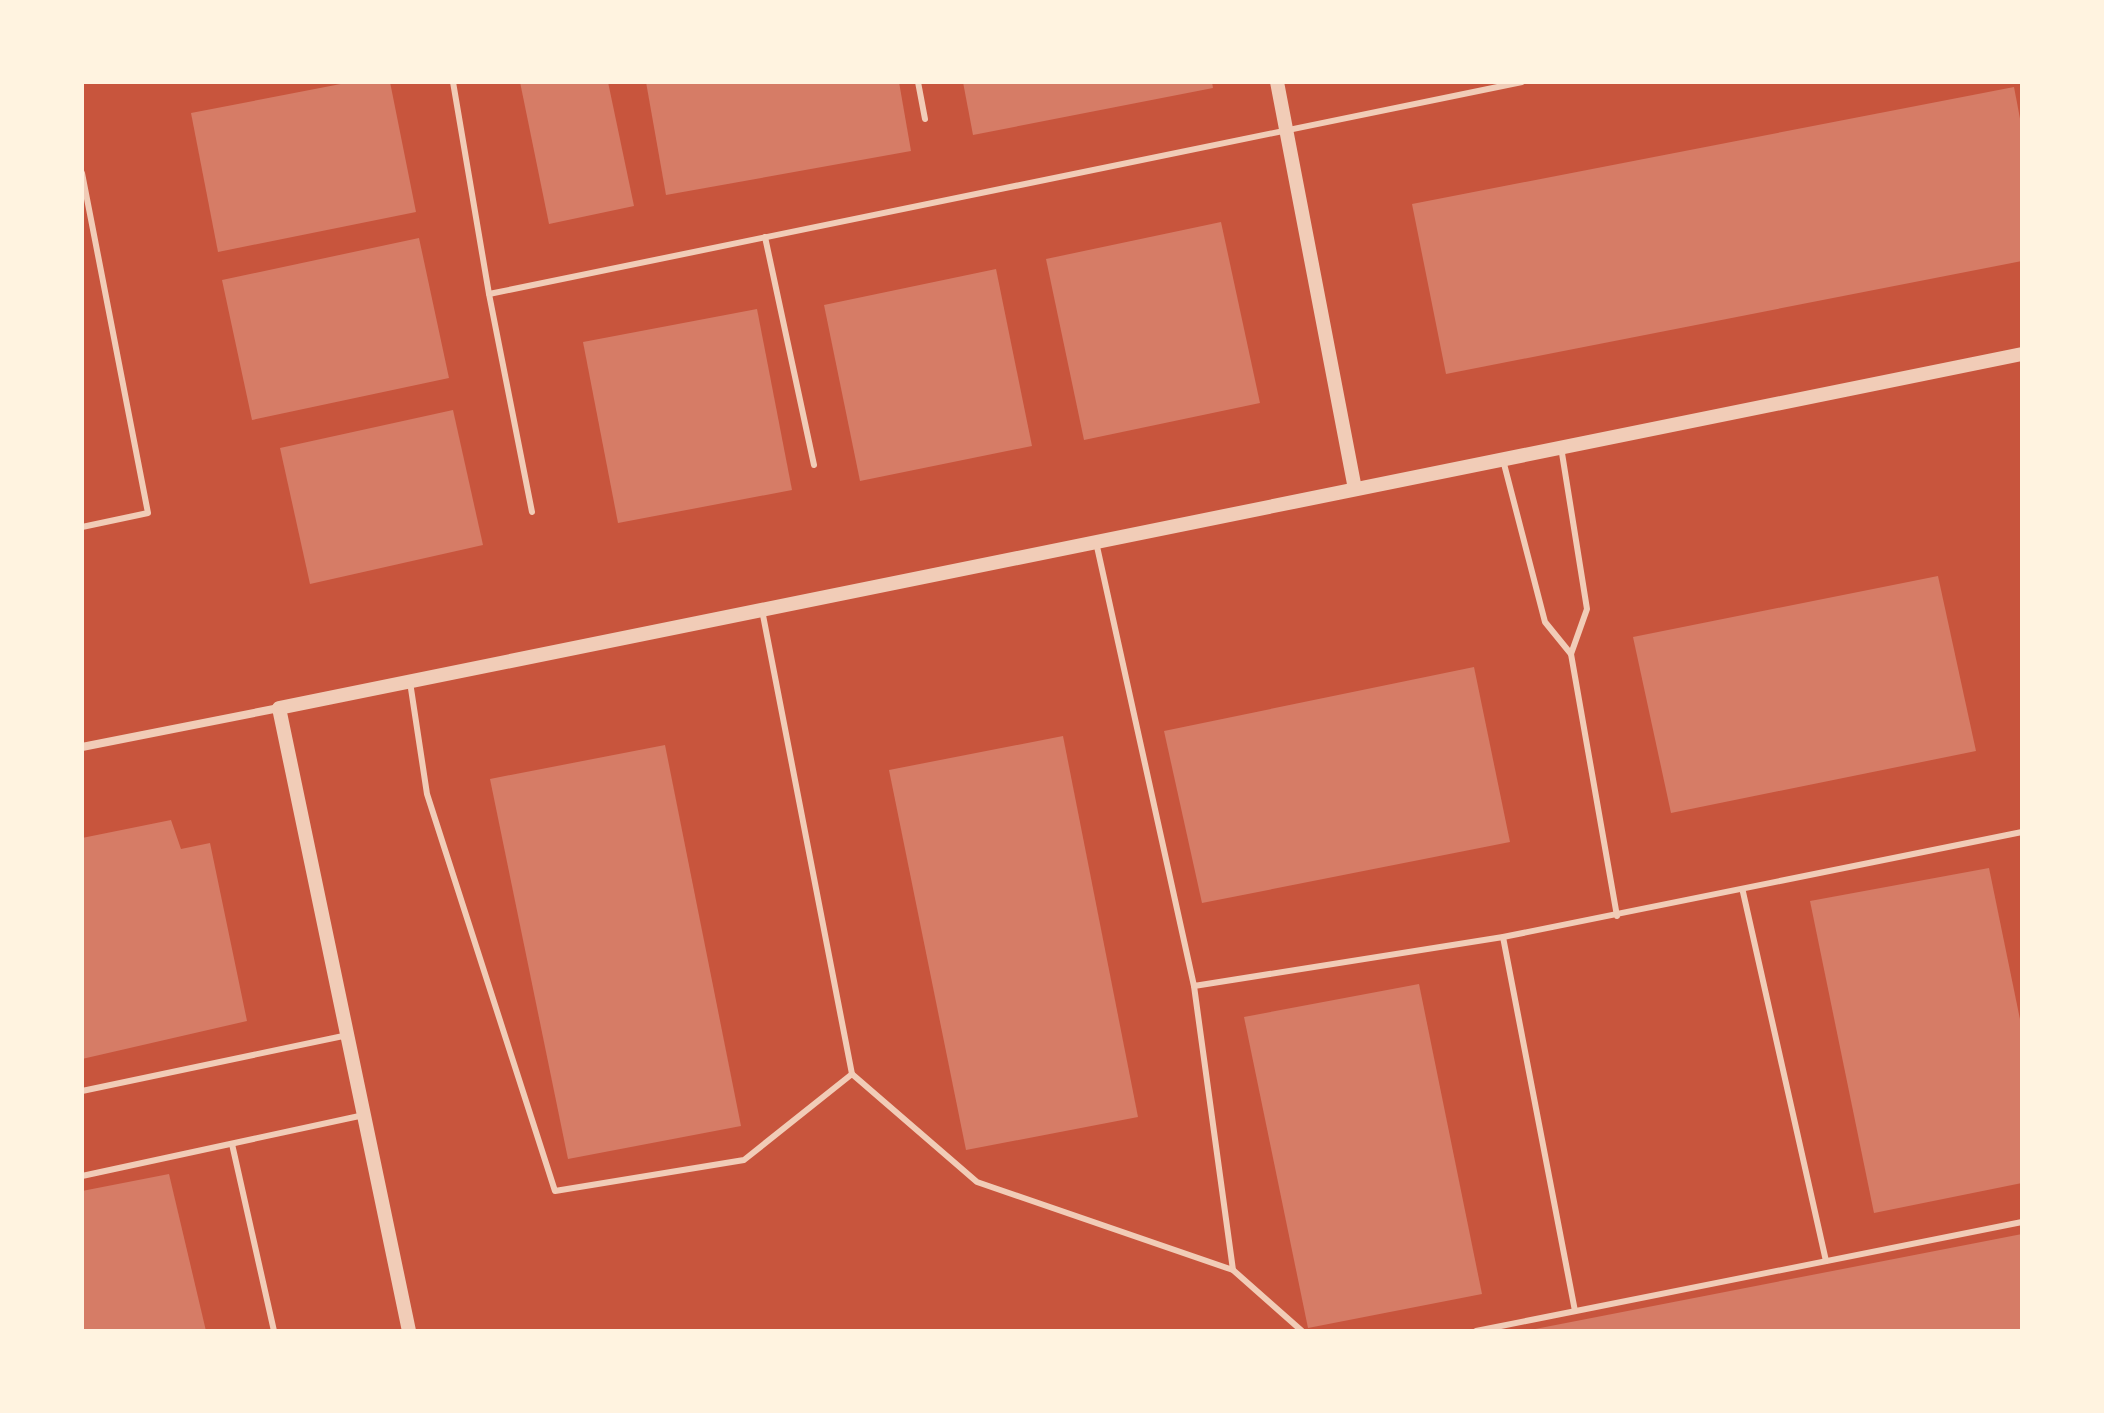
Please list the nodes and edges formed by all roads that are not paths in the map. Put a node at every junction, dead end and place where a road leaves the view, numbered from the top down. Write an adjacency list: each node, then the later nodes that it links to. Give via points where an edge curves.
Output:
1 (453, 82): 9 (lane)
2 (918, 82): 5 (lane)
3 (1277, 82): 6 (street)
4 (1522, 82): 6 (lane)
5 (925, 119)
6 (1286, 130): 8 (lane); 14 (street)
7 (82, 173): 16 (lane, via 148,513)
8 (765, 237): 9 (lane); 13 (lane)
9 (489, 294): 15 (lane)
10 (2022, 354): 11 (street)
11 (1561, 447): 12 (street); 19 (lane, via 1587,609)
12 (1503, 460): 14 (street); 19 (lane, via 1545,622)
13 (814, 465)
14 (1355, 489): 17 (street)
15 (532, 512)
16 (82, 527)
17 (1096, 542): 18 (street); 27 (lane)
18 (762, 610): 20 (street); 29 (lane)
19 (1571, 654): 25 (lane)
20 (410, 682): 21 (street); 29 (lane, via 427,794 555,1191 744,1160)
21 (279, 708): 22 (street); 28 (street)
22 (82, 747)
23 (2022, 832): 24 (lane)
24 (1743, 892): 25 (lane); 35 (lane)
25 (1617, 916): 26 (lane)
26 (1503, 937): 27 (lane); 37 (lane)
27 (1194, 986): 36 (lane)
28 (348, 1035): 30 (lane); 31 (street)
29 (852, 1074): 36 (lane, via 977,1182)
30 (82, 1091)
31 (364, 1115): 32 (lane); 39 (street)
32 (232, 1144): 33 (lane); 38 (lane)
33 (82, 1176)
34 (2022, 1222): 35 (lane)
35 (1826, 1261): 37 (lane)
36 (1233, 1270): 40 (lane)
37 (1575, 1311): 41 (lane)
38 (274, 1331)
39 (409, 1331)
40 (1302, 1331)
41 (1476, 1331)

